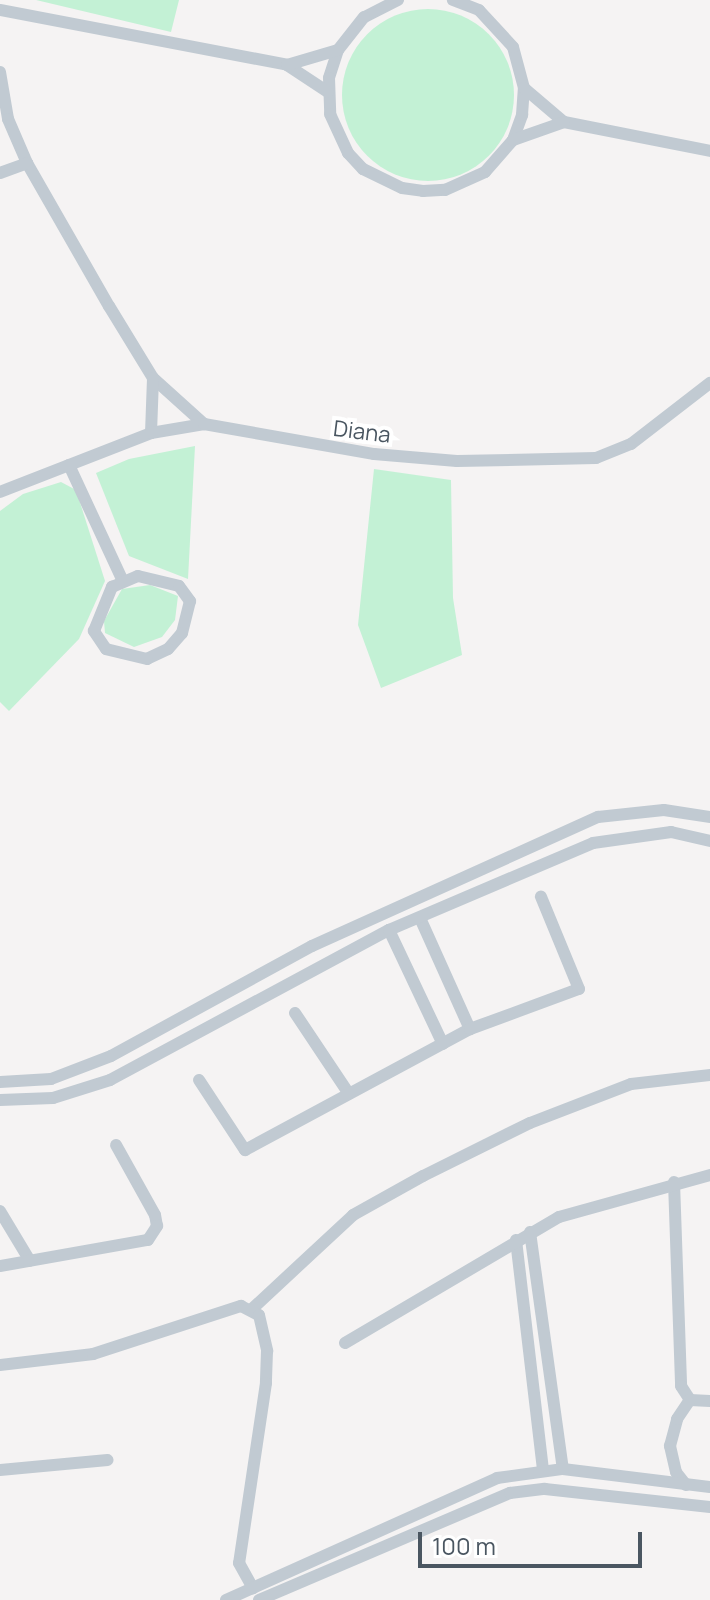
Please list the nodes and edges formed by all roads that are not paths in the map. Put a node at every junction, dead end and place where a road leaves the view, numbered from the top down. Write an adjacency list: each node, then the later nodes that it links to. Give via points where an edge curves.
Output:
1 (398, 0): 4 (street, via 364,17)
2 (453, 0): 7 (street, via 479,10 500,29 517,57)
3 (0, 5): 5 (street)
4 (338, 50): 5 (street); 8 (street)
5 (287, 65): 8 (street)
6 (0, 72): 12 (street, via 8,119)
7 (524, 88): 9 (street); 10 (street)
8 (328, 92): 10 (street, via 333,124 348,153 363,169 402,188 445,190 466,183 485,172)
9 (564, 122): 10 (street); 11 (street)
10 (513, 140)
11 (710, 151)
12 (27, 163): 13 (street); 14 (street)
13 (0, 173)
14 (153, 378): 16 (street); 17 (street)
15 (710, 383): 16 (street, Diana, via 631,444 596,458 457,461 374,454)
16 (204, 424): 17 (street, Diana)
17 (151, 433): 18 (street, Diana)
18 (69, 465): 19 (street, Diana); 20 (street)
19 (2, 488)
20 (122, 579): 20 (street, via 103,600 95,638 115,653 155,657 182,633 190,601 179,586 165,581)
21 (710, 817): 31 (street, via 664,810 598,817 339,933 98,1062 51,1079)
22 (710, 841): 24 (street, via 671,832 593,843)
23 (541, 897): 27 (street, via 579,989)
24 (420, 918): 25 (street); 27 (street)
25 (389, 930): 28 (street); 33 (street, via 110,1080 53,1098)
26 (295, 1013): 32 (street)
27 (470, 1029): 28 (street)
28 (443, 1044): 32 (street)
29 (710, 1075): 42 (street, via 631,1084 530,1123 423,1176 353,1215)
30 (199, 1080): 32 (street, via 245,1150)
31 (0, 1082)
32 (349, 1094)
33 (0, 1100)
34 (116, 1145): 40 (street, via 155,1215 157,1226 148,1240)
35 (710, 1175): 36 (street)
36 (674, 1182): 38 (street, via 572,1213); 45 (street, via 681,1386)
37 (0, 1211): 40 (street)
38 (530, 1232): 39 (street); 48 (street)
39 (516, 1240): 43 (street); 50 (street)
40 (30, 1261): 41 (street)
41 (0, 1266)
42 (252, 1309): 44 (street, via 241,1306 93,1354); 54 (street, via 264,1328 267,1351 239,1563)
43 (345, 1343)
44 (0, 1365)
45 (690, 1400): 46 (street); 51 (street, via 677,1419 670,1446 676,1472)
46 (710, 1401)
47 (108, 1460): 49 (street)
48 (563, 1469): 50 (street); 51 (street)
49 (0, 1470)
50 (543, 1470): 54 (street, via 497,1478 446,1498)
51 (686, 1485): 52 (street)
52 (710, 1487)
53 (710, 1507): 54 (street, via 545,1489 510,1493)
54 (256, 1594): 55 (street)
55 (226, 1600)

